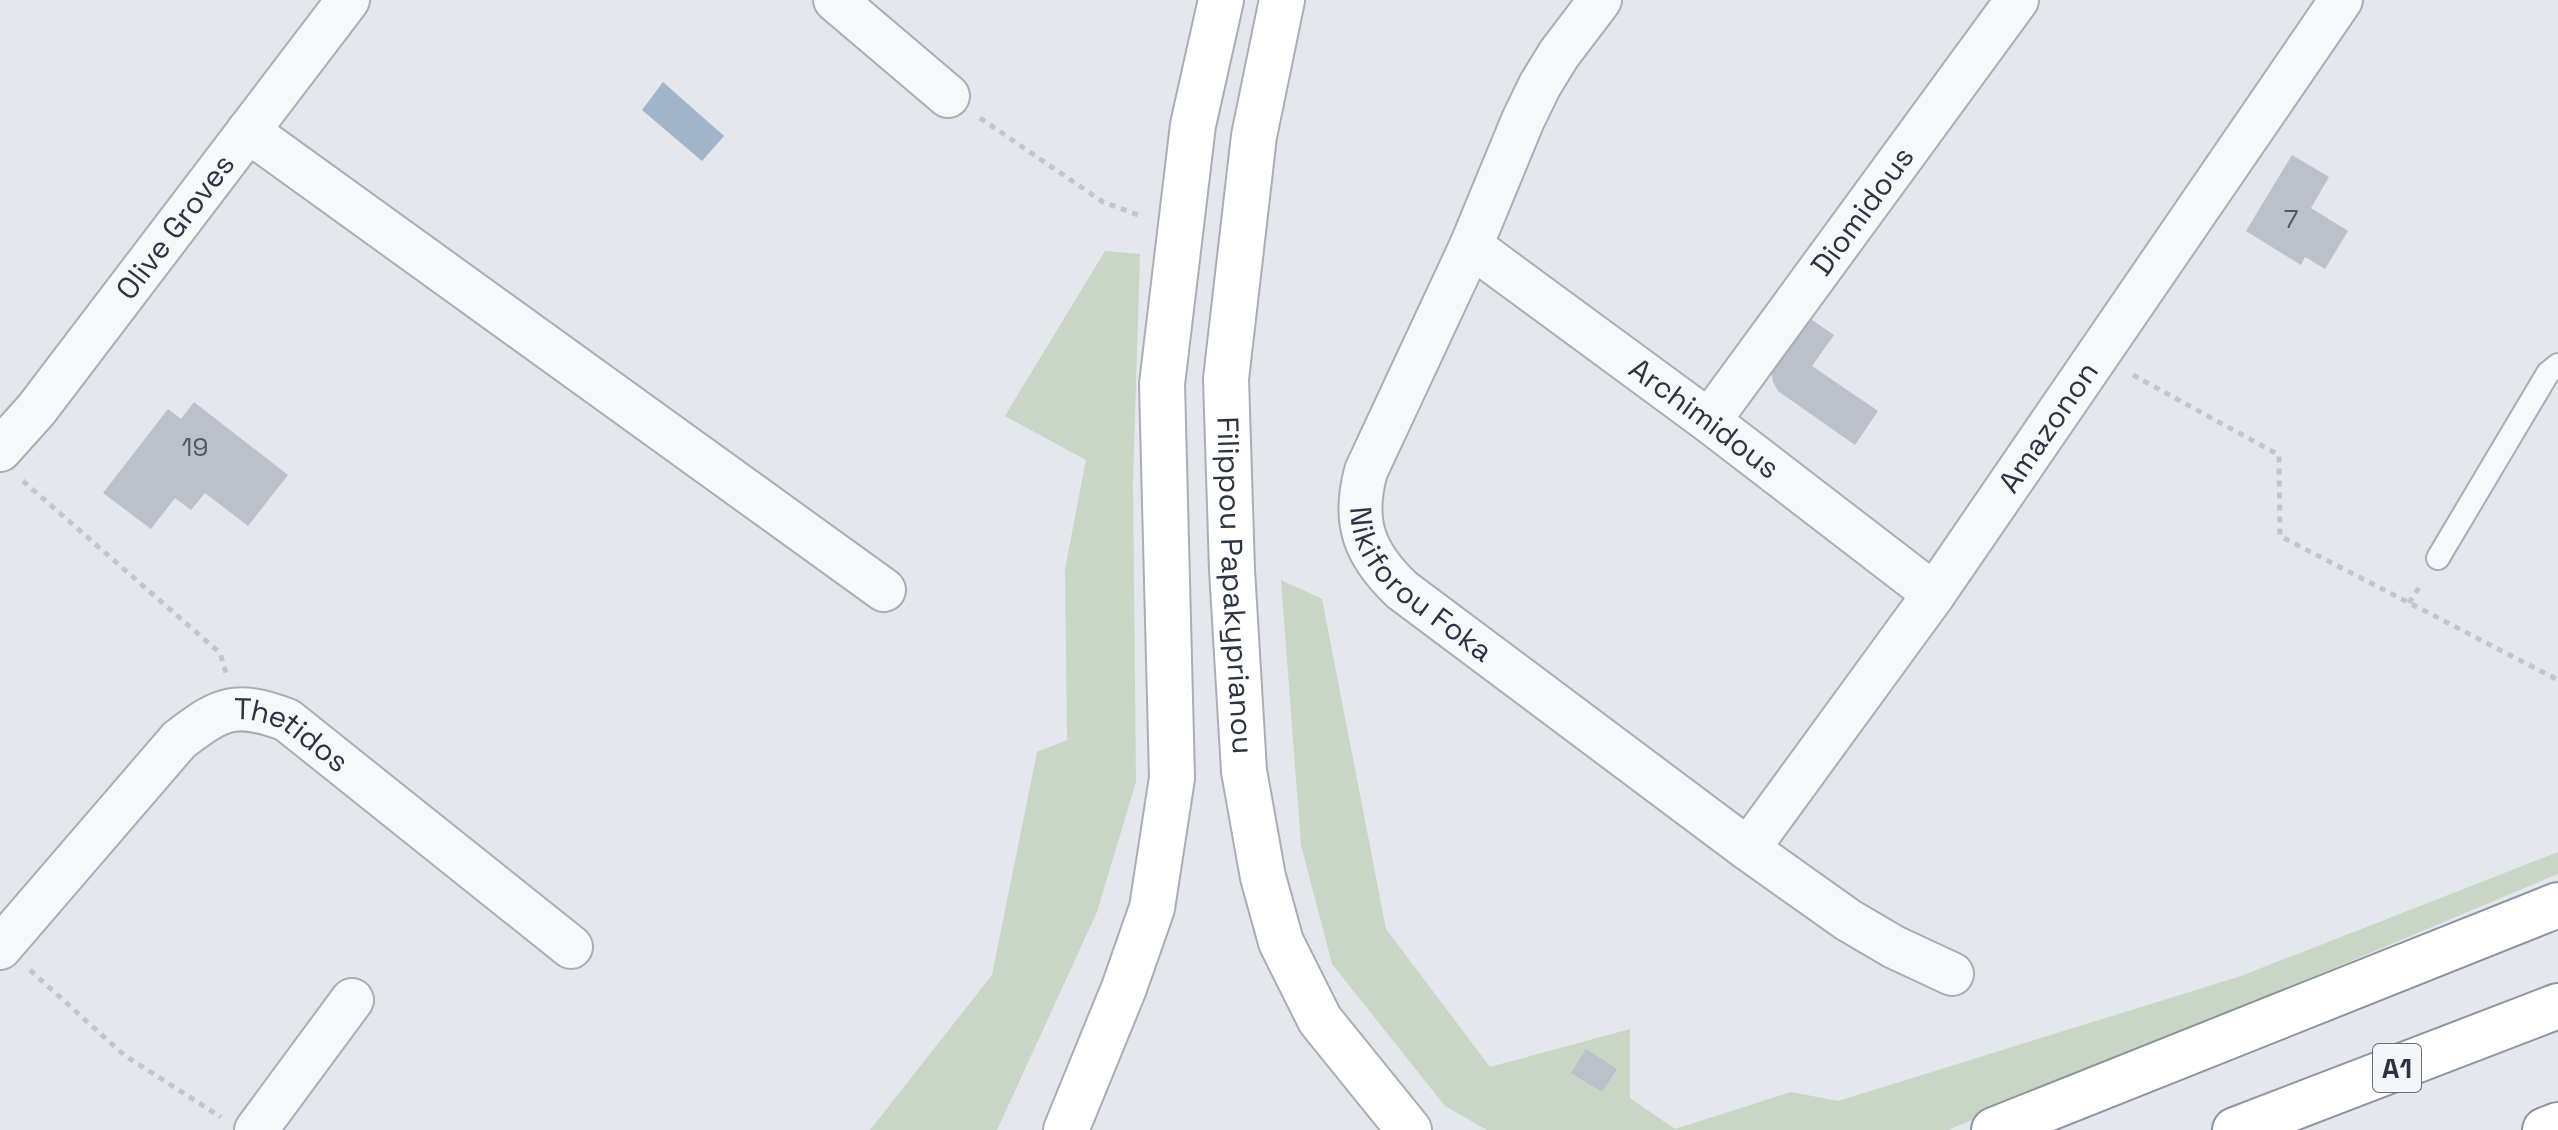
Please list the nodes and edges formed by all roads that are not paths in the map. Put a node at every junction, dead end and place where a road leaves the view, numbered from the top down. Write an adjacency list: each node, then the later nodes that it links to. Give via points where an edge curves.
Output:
1 (348, 0): 9 (street, Olive Groves)
2 (835, 0): 8 (street)
3 (1221, 0): 26 (main road, via 1193,125 1162,384 1172,778 1152,908)
4 (1282, 0): 27 (main road, Filippou Papakyprianou, via 1254,136 1226,379 1244,771 1281,942 1320,1020)
5 (1600, 0): 10 (street, Nikiforou Foka, via 1540,85)
6 (2017, 0): 12 (street, Diomidous)
7 (2341, 0): 16 (street, Amazonon)
8 (948, 96)
9 (248, 131): 13 (street, Olive Groves, via 36,410); 15 (street)
10 (1471, 246): 12 (street, Archimidous); 17 (street, Nikiforou Foka, via 1366,471 1360,510 1370,554 1402,590)
11 (2558, 365): 14 (lane, via 2548,373)
12 (1709, 421): 16 (street, Archimidous)
13 (6, 461)
14 (2438, 558)
15 (884, 590)
16 (1934, 594): 17 (street, Amazonon)
17 (1748, 849): 21 (street, Nikiforou Foka, via 1860,927)
18 (2558, 905): 28 (main road)
19 (1, 947): 20 (street, Thetidos, via 179,740 215,713 237,708 287,720)
20 (571, 947)
21 (1952, 974)
22 (352, 1000): 25 (street)
23 (2558, 1006): 29 (main road, A1)
24 (2558, 1125): 30 (main road)
25 (243, 1126)
26 (1066, 1130)
27 (1409, 1130)
28 (1994, 1130)
29 (2235, 1130)
30 (2545, 1130)

